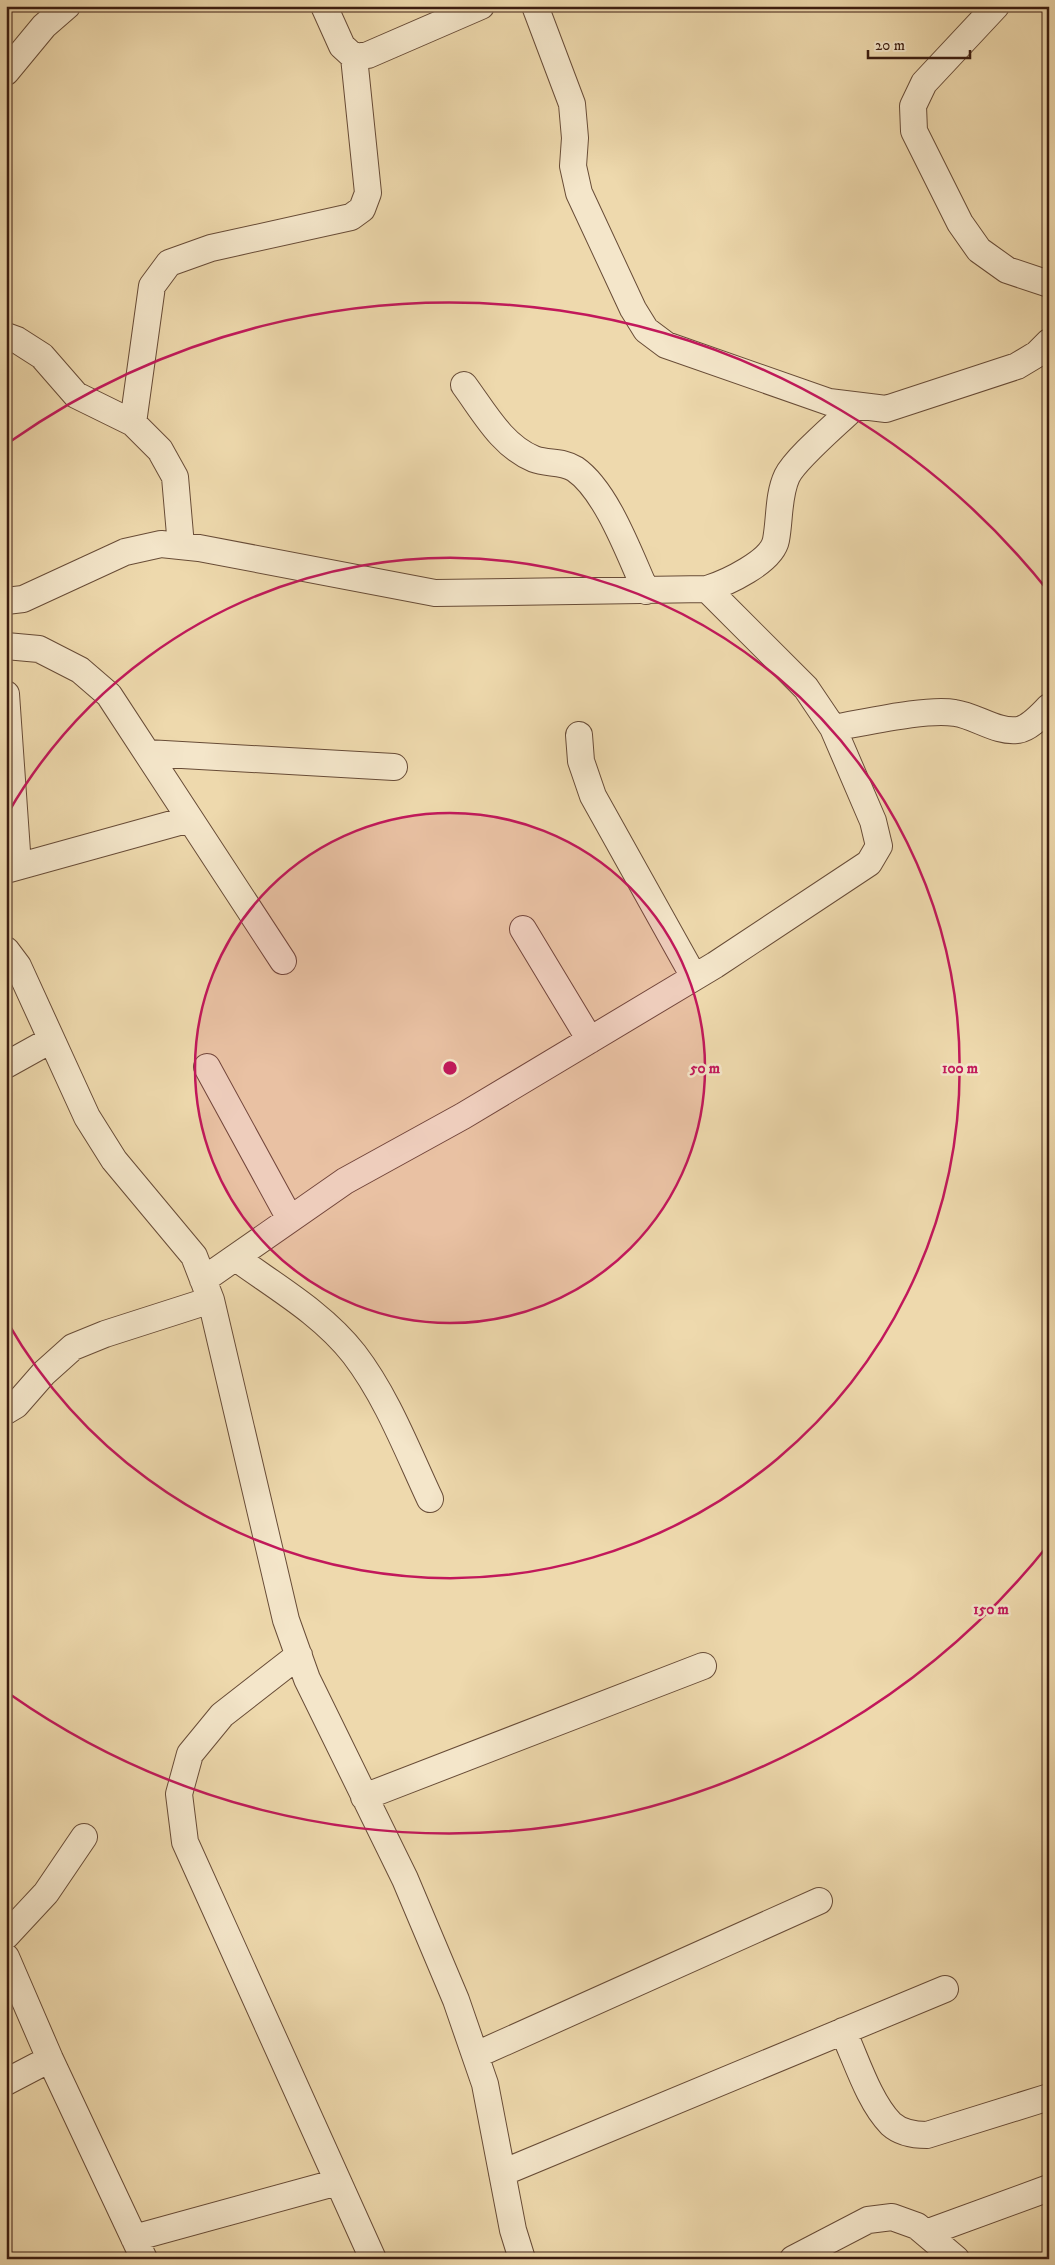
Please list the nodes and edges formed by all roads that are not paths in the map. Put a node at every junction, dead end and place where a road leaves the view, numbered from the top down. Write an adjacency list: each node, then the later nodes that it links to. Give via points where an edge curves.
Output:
1 (67, 6): 7 (street, via 44,26)
2 (324, 6): 6 (street, via 342,46)
3 (481, 6): 6 (street, via 368,55)
4 (535, 6): 12 (street, via 572,104 575,138 572,166 579,192 646,330 666,345 829,402)
5 (996, 6): 8 (street, via 924,82 913,106 914,132 960,223 979,250 1007,270)
6 (354, 56): 13 (street, via 368,193 362,209 351,217 211,248 170,263 152,286)
7 (6, 72)
8 (1049, 284)
9 (6, 336): 13 (street, via 42,356 76,395)
10 (1049, 342): 12 (street, via 1017,366 886,409)
11 (464, 385): 16 (street, via 500,434 518,452 574,468 593,488 616,524)
12 (854, 407): 15 (street, via 788,475 776,543 759,562 728,582)
13 (133, 422): 14 (street, via 160,450 175,477)
14 (181, 546): 16 (street, via 435,593); 17 (street, via 161,544 125,552 23,598)
15 (707, 589): 16 (street); 21 (street, via 806,688)
16 (646, 591)
17 (6, 601)
18 (6, 646): 23 (street, via 39,648 80,670 109,695)
19 (6, 694): 26 (street)
20 (1049, 707): 21 (street, via 1038,719 1020,730 1005,729 955,712 925,713)
21 (833, 728): 30 (street, via 873,820 879,846 869,863)
22 (579, 734): 30 (street, via 581,761 593,796)
23 (146, 753): 24 (street); 25 (street)
24 (394, 767)
25 (190, 819): 26 (street); 29 (street)
26 (12, 868)
27 (523, 929): 32 (street)
28 (6, 950): 31 (street, via 18,966)
29 (283, 962)
30 (694, 977): 32 (street)
31 (51, 1040): 33 (street); 37 (street, via 87,1116 114,1160 194,1256)
32 (590, 1040): 35 (street, via 463,1116 353,1176)
33 (6, 1065)
34 (207, 1067): 35 (street)
35 (290, 1220): 36 (street)
36 (236, 1258): 37 (street); 39 (street, via 324,1321 354,1353 378,1390)
37 (207, 1290): 38 (street, via 73,1348); 40 (street, via 286,1620)
38 (6, 1411)
39 (430, 1499)
40 (299, 1655): 42 (street, via 307,1679); 54 (street, via 222,1716 190,1754 179,1794 185,1842)
41 (703, 1666): 42 (street)
42 (364, 1797): 49 (street, via 439,1956)
43 (84, 1837): 45 (street, via 46,1893)
44 (819, 1901): 49 (street)
45 (6, 1936)
46 (6, 1957): 50 (street)
47 (945, 1989): 48 (street)
48 (843, 2031): 52 (street, via 877,2106 892,2125 909,2134 927,2136); 53 (street)
49 (476, 2055): 53 (street, via 485,2084)
50 (50, 2059): 51 (street); 57 (street)
51 (6, 2082)
52 (1049, 2097)
53 (502, 2174): 59 (street)
54 (338, 2182): 57 (street); 58 (street)
55 (1049, 2188): 56 (street)
56 (926, 2233): 60 (street, via 918,2226 892,2216 868,2220); 61 (street)
57 (139, 2248)
58 (372, 2259)
59 (522, 2259)
60 (793, 2259)
61 (956, 2259)

